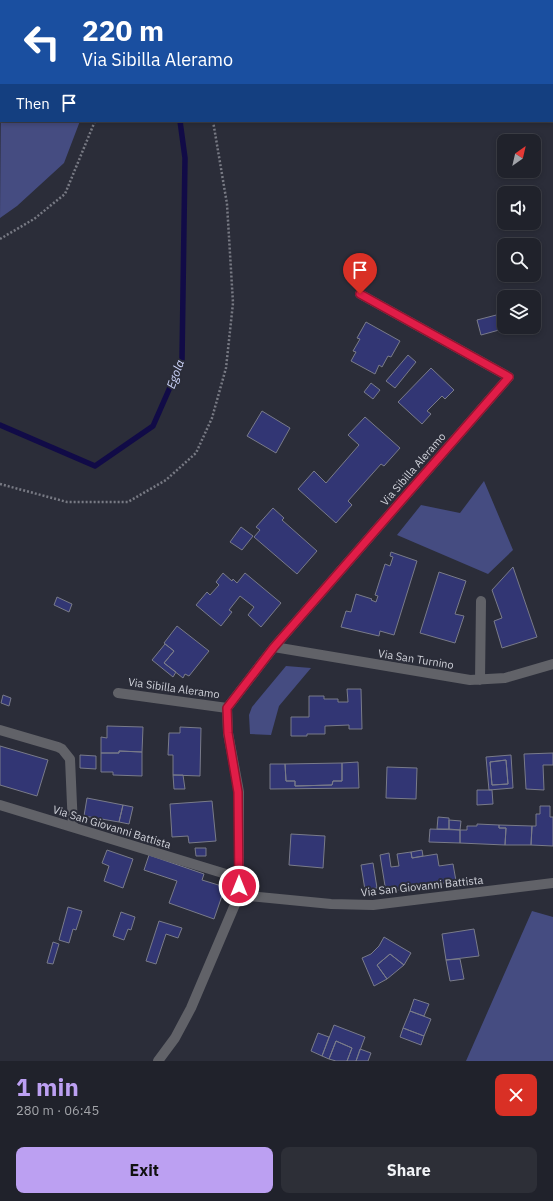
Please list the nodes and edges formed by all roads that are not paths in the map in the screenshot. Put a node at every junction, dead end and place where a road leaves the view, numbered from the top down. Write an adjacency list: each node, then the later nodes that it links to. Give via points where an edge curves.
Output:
1 (360, 294): 3 (street, Via Sibilla Aleramo, via 509,377)
2 (481, 601): 5 (street)
3 (274, 647): 5 (street, Via San Turnino); 7 (street, Via Sibilla Aleramo)
4 (553, 664): 5 (street, Via San Turnino, via 505,678)
5 (480, 680)
6 (118, 692): 7 (street, Via Sibilla Aleramo)
7 (227, 708): 11 (street, Via Sibilla Aleramo, via 228,733 238,792)
8 (0, 730): 10 (street, via 58,747 66,753 70,759)
9 (0, 805): 10 (street, Via San Giovanni Battista)
10 (73, 827): 11 (street, Via San Giovanni Battista)
11 (239, 878): 13 (street, Via Sibilla Aleramo)
12 (553, 883): 13 (street, Via San Giovanni Battista, via 373,905 331,904)
13 (239, 895): 14 (street, via 191,1008 175,1038)
14 (158, 1061)

